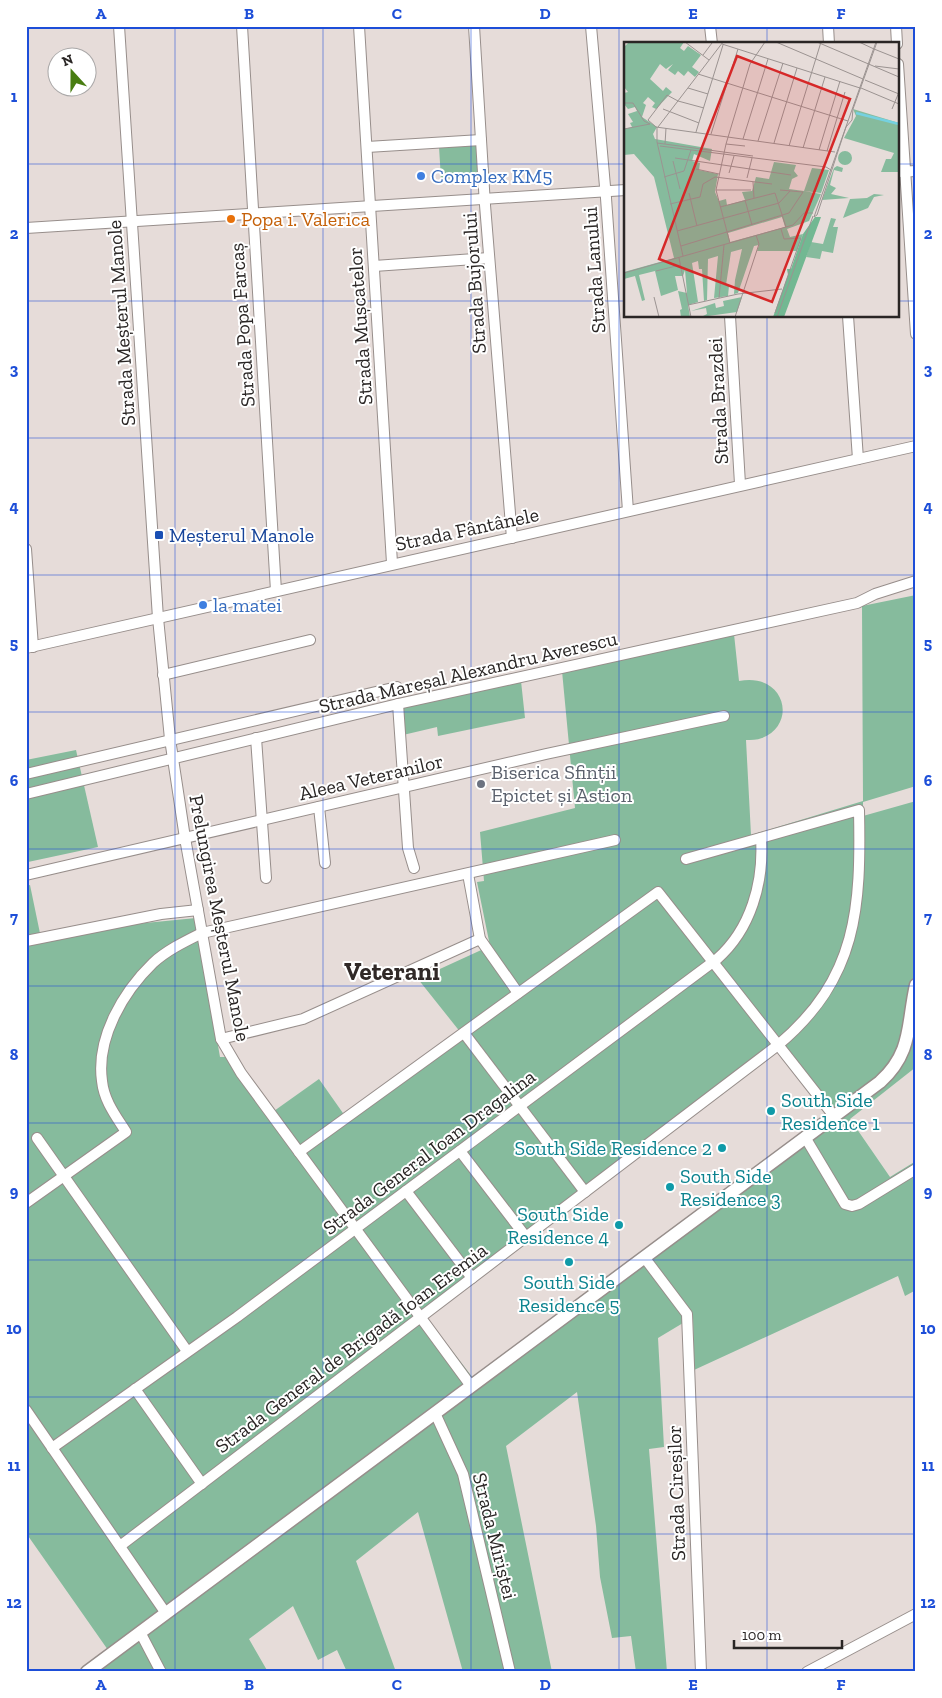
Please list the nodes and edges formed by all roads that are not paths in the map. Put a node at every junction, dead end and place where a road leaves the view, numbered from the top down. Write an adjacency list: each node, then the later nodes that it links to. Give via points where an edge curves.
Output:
1 (119, 26): 21 (street, Strada Meșterul Manole)
2 (242, 26): 20 (street, Strada Popa Farcaș)
3 (359, 26): 14 (street, Strada Mușcatelor)
4 (474, 26): 13 (street, Strada Bujorului)
5 (591, 26): 17 (street, Strada Lanului)
6 (710, 26): 9 (street)
7 (828, 26): 10 (street)
8 (896, 26): 11 (street)
9 (712, 42)
10 (829, 42)
11 (897, 42)
12 (900, 88): 15 (street)
13 (481, 140): 14 (street); 18 (street, Strada Bujorului)
14 (367, 147): 19 (street, Strada Mușcatelor)
15 (907, 172): 27 (street)
16 (624, 190): 17 (street)
17 (606, 191): 18 (street); 31 (street, Strada Lanului)
18 (484, 199): 19 (street); 23 (street, Strada Bujorului)
19 (370, 206): 20 (street); 24 (street, Strada Mușcatelor)
20 (252, 214): 21 (street); 36 (street, Strada Popa Farcaș)
21 (131, 222): 22 (street); 37 (street, Strada Meșterul Manole)
22 (26, 228)
23 (489, 258): 24 (street); 32 (street, Strada Bujorului)
24 (374, 266): 34 (street, Strada Mușcatelor)
25 (730, 318): 30 (street, Strada Brazdei)
26 (848, 318): 29 (street)
27 (916, 334)
28 (916, 446): 29 (street, Strada Fântânele)
29 (858, 459): 30 (street, Strada Fântânele)
30 (740, 484): 31 (street, Strada Fântânele)
31 (628, 511): 32 (street, Strada Fântânele)
32 (512, 538): 34 (street, Strada Fântânele)
33 (26, 549): 39 (street)
34 (392, 563): 36 (street, Strada Fântânele)
35 (916, 581): 42 (street, Strada Mareșal Alexandru Averescu, via 858,603)
36 (276, 591): 37 (street, Strada Fântânele)
37 (158, 618): 39 (street, Strada Fântânele); 40 (street, Prelungirea Meșterul Manole)
38 (310, 640): 40 (street)
39 (30, 648)
40 (163, 675): 45 (street, Prelungirea Meșterul Manole)
41 (397, 687): 45 (street, Strada Mareșal Alexandru Averescu)
42 (398, 704): 44 (street, Strada Mareșal Alexandru Averescu); 48 (street)
43 (724, 716): 48 (street, Aleea Veteranilor)
44 (256, 738): 46 (street, Strada Mareșal Alexandru Averescu); 51 (street)
45 (170, 739): 46 (street, Prelungirea Meșterul Manole); 47 (street, Strada Mareșal Alexandru Averescu)
46 (172, 758): 49 (street, Strada Mareșal Alexandru Averescu); 52 (street, Prelungirea Meșterul Manole)
47 (26, 774)
48 (403, 787): 50 (street, Aleea Veteranilor); 57 (street, via 408,848)
49 (26, 794)
50 (319, 807): 51 (street, Aleea Veteranilor); 56 (street)
51 (262, 820): 52 (street, Aleea Veteranilor); 60 (street)
52 (185, 838): 59 (street, Aleea Veteranilor); 61 (street, Prelungirea Meșterul Manole)
53 (761, 838): 55 (street); 65 (street, Strada General Ioan Dragalina, via 758,882 749,915 739,936); 70 (street, Strada General de Brigadă Ioan Eremia, via 859,810 858,901 850,938 835,978 821,999)
54 (615, 840): 58 (street)
55 (686, 859)
56 (325, 863)
57 (414, 868)
58 (468, 874): 62 (street); 63 (street)
59 (26, 875)
60 (266, 878)
61 (198, 910): 62 (street, Prelungirea Meșterul Manole); 64 (street, via 161,914)
62 (202, 933): 69 (street, Prelungirea Meșterul Manole); 78 (street, via 154,962 126,995 109,1028 102,1055 102,1081 109,1106 126,1132)
63 (480, 940): 67 (street); 69 (street, via 303,1020)
64 (26, 941)
65 (713, 962): 67 (street, via 658,892); 70 (street); 71 (street, Strada General Ioan Dragalina)
66 (916, 984): 72 (main road, via 909,1033 901,1057 880,1082)
67 (518, 993): 68 (street)
68 (464, 1032): 71 (street); 76 (street)
69 (221, 1039): 76 (street, Prelungirea Meșterul Manole, via 233,1061)
70 (778, 1045): 72 (street); 80 (street, Strada General de Brigadă Ioan Eremia)
71 (520, 1106): 75 (street, Strada General Ioan Dragalina); 80 (street)
72 (834, 1116): 73 (main road)
73 (805, 1137): 77 (street, via 845,1204 859,1204); 84 (main road)
74 (37, 1138): 78 (street)
75 (460, 1151): 79 (street, Strada General Ioan Dragalina); 83 (street)
76 (299, 1152): 82 (street, Prelungirea Meșterul Manole)
77 (916, 1169)
78 (63, 1177): 81 (street); 87 (street)
79 (406, 1191): 82 (street, Strada General Ioan Dragalina); 85 (street)
80 (585, 1192): 83 (street, Strada General de Brigadă Ioan Eremia)
81 (26, 1202)
82 (356, 1229): 86 (street, Prelungirea Meșterul Manole); 87 (street, Strada General Ioan Dragalina)
83 (526, 1237): 85 (street, Strada General de Brigadă Ioan Eremia)
84 (644, 1257): 88 (main road); 101 (street, Strada Cireșilor, via 687,1314)
85 (472, 1278): 86 (street, Strada General de Brigadă Ioan Eremia)
86 (421, 1317): 88 (street, Prelungirea Meșterul Manole); 93 (street, Strada General de Brigadă Ioan Eremia)
87 (187, 1351): 89 (street, Strada General Ioan Dragalina)
88 (472, 1386): 91 (main road)
89 (135, 1389): 92 (street, Strada General Ioan Dragalina); 93 (street)
90 (26, 1410): 92 (street)
91 (436, 1413): 95 (main road); 100 (street, Strada Miriștei, via 463,1474)
92 (52, 1448): 94 (street)
93 (202, 1484): 94 (street, Strada General de Brigadă Ioan Eremia)
94 (120, 1546): 95 (street)
95 (166, 1612): 97 (main road)
96 (916, 1614): 102 (street)
97 (140, 1632): 98 (main road); 99 (street)
98 (87, 1672)
99 (161, 1672)
100 (510, 1672)
101 (701, 1672)
102 (808, 1672)

